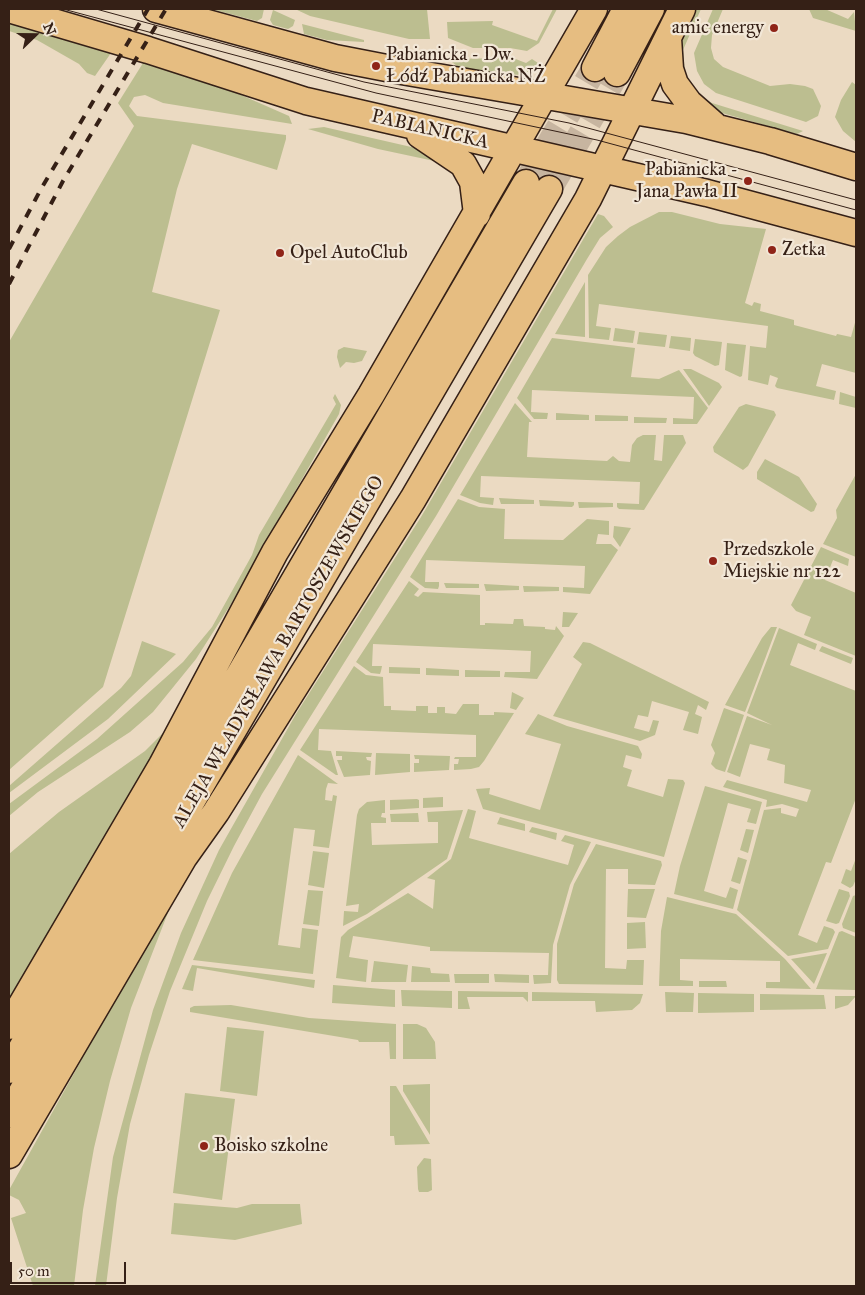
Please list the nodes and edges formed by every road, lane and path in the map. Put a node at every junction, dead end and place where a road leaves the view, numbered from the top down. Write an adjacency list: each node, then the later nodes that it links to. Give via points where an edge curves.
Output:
1 (156, 9): 8 (main road, via 335,58)
2 (594, 9): 8 (main road)
3 (626, 9): 4 (main road, via 606,70)
4 (651, 9)
5 (682, 9): 7 (main road)
6 (9, 10): 10 (main road, PABIANICKA, via 306,100)
7 (668, 37): 9 (main road); 11 (main road, via 670,69 675,84 689,103)
8 (545, 95): 9 (main road); 12 (main road)
9 (633, 109): 11 (main road); 14 (main road)
10 (402, 124): 12 (main road, PABIANICKA); 15 (main road, via 463,164 473,182)
11 (717, 127): 13 (main road)
12 (514, 150): 14 (main road, PABIANICKA); 15 (main road)
13 (856, 167)
14 (603, 170): 16 (main road, PABIANICKA, via 707,193); 20 (main road, via 412,498 216,812 184,857)
15 (477, 214): 17 (main road, via 326,472 275,552 162,765)
16 (856, 233)
17 (9, 1026)
18 (9, 1070): 19 (main road, ALEJA WŁADYSŁAWA BARTOSZEWSKIEGO, via 537,186)
19 (9, 1114)
20 (9, 1155)

